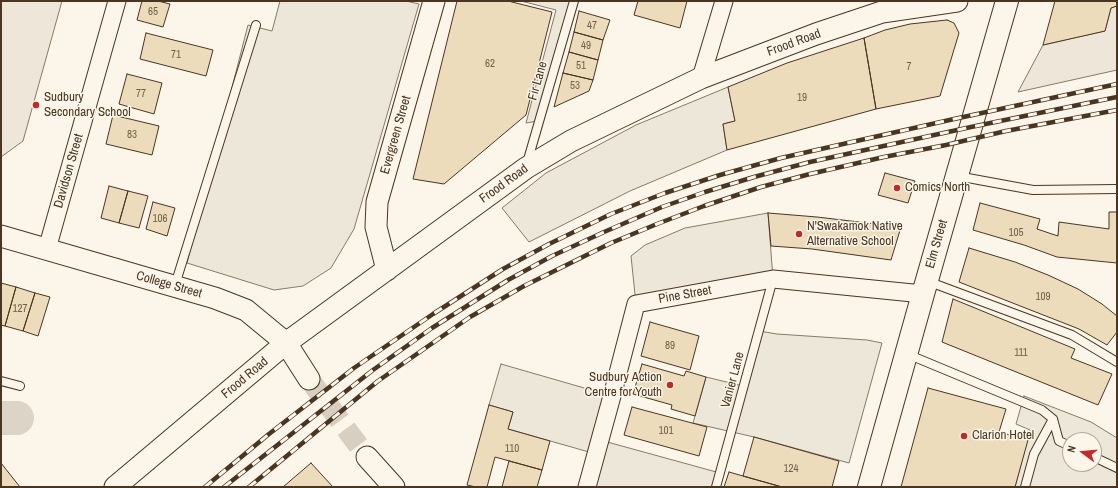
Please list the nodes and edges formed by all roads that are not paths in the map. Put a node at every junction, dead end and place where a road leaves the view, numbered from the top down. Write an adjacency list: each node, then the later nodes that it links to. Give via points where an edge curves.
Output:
1 (117, 1): 13 (street, Davidson Street)
2 (434, 1): 14 (street, Evergreen Street, via 377,202 376,227)
3 (574, 1): 9 (lane, Fir Lane)
4 (724, 1): 8 (street)
5 (957, 1): 8 (street, Frood Road, via 881,10)
6 (1007, 1): 10 (main road, Elm Street)
7 (256, 24): 16 (lane)
8 (701, 78): 9 (street, Frood Road, via 571,141)
9 (526, 168): 14 (street, Frood Road)
10 (957, 176): 11 (lane, via 1033,190); 17 (main road, Elm Street)
11 (1117, 189)
12 (1, 236): 13 (street, College Street)
13 (47, 249): 16 (street, College Street)
14 (387, 270): 18 (street, Frood Road)
15 (773, 279): 17 (street, Pine Street); 31 (street, Pine Street, via 636,304); 32 (lane, Vanier Lane)
16 (174, 286): 18 (street, College Street, via 246,310)
17 (925, 288): 19 (main road, Elm Street); 20 (lane, via 1072,335)
18 (286, 343): 21 (street, College Street); 29 (street, Frood Road)
19 (906, 354): 24 (lane, via 1042,410); 33 (main road, Elm Street)
20 (1117, 362)
21 (309, 379)
22 (1, 381): 23 (lane)
23 (20, 386)
24 (1053, 419): 25 (lane, via 1059,441); 34 (lane, via 1034,454)
25 (1062, 442)
26 (367, 457): 30 (street)
27 (1102, 461): 28 (lane)
28 (1117, 468)
29 (115, 487)
30 (394, 487)
31 (587, 487)
32 (716, 487)
33 (869, 487)
34 (1025, 487)

